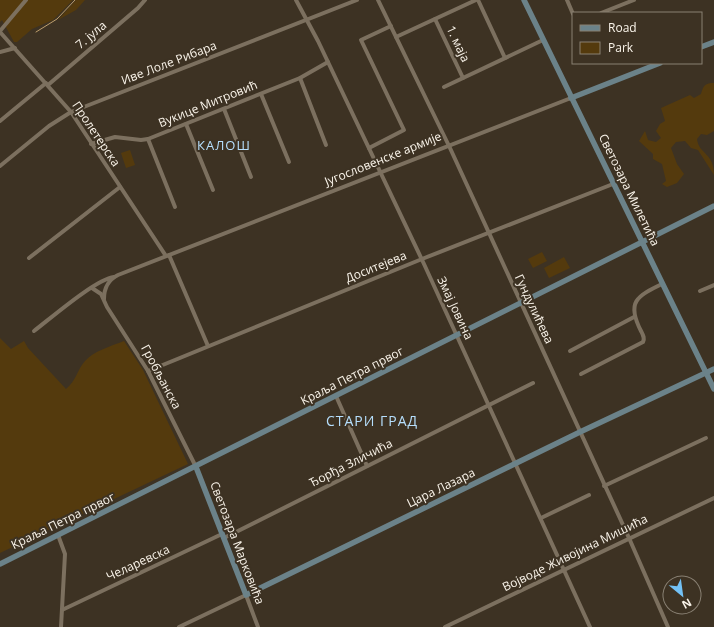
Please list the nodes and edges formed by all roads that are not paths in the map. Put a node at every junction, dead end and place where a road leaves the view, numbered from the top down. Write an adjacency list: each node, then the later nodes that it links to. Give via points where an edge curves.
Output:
1 (26, 0): 15 (street)
2 (145, 0): 27 (street, 7. јула)
3 (296, 0): 12 (street, Змај Јовина)
4 (357, 0): 12 (street, Иве Лоле Рибара)
5 (378, 0): 14 (street, Гундулићева)
6 (477, 0): 13 (street); 22 (street)
7 (567, 0): 10 (street)
8 (634, 0): 11 (street)
9 (526, 1): 17 (main road, Светозара Милетића)
10 (572, 12)
11 (604, 12)
12 (307, 19): 23 (street, Змај Јовина); 32 (street, Иве Лоле Рибара)
13 (435, 19): 16 (street); 26 (street, 1. маја)
14 (391, 26): 16 (street, Гундулићева); 39 (street, via 361,40 404,130)
15 (0, 32): 20 (street, Пролетерска)
16 (396, 37): 38 (street, Гундулићева)
17 (543, 40): 22 (street); 30 (main road, Светозара Милетића)
18 (714, 42): 19 (main road)
19 (702, 47)
20 (15, 48): 21 (street); 27 (street, Пролетерска)
21 (0, 52)
22 (505, 58): 26 (street)
23 (328, 62): 25 (street, Вукице Митровић); 39 (street, Змај Јовина)
24 (657, 64): 30 (main road, Југословенске армије)
25 (300, 78): 29 (street, Вукице Митровић); 37 (street)
26 (463, 78): 28 (street)
27 (47, 84): 32 (street, Пролетерска); 33 (street, 7. јула)
28 (444, 87)
29 (261, 94): 31 (street, Вукице Митровић); 40 (street)
30 (571, 98): 38 (street, Југословенске армије); 44 (main road, Светозара Милетића)
31 (224, 109): 34 (street, Вукице Митровић); 43 (street)
32 (70, 112): 36 (street, Пролетерска); 41 (street, Иве Лоле Рибара, via 48,126)
33 (0, 121)
34 (186, 124): 35 (street, Вукице Митровић); 46 (street)
35 (148, 139): 36 (street, Вукице Митровић, via 115,137); 48 (street)
36 (91, 144): 45 (street, Пролетерска)
37 (326, 145)
38 (448, 145): 42 (street, Југословенске армије); 49 (street, Гундулићева)
39 (369, 148): 42 (street, Змај Јовина)
40 (289, 162)
41 (0, 166)
42 (379, 173): 51 (street, Југословенске армије); 53 (street, Змај Јовина)
43 (251, 177)
44 (613, 184): 49 (street, Доситејева); 50 (main road, Светозара Милетића)
45 (120, 187): 51 (street, Пролетерска); 52 (street)
46 (213, 190)
47 (714, 206): 50 (main road, Краља Петра првог)
48 (175, 207)
49 (488, 233): 53 (street, Доситејева); 60 (street, Гундулићева)
50 (642, 242): 55 (main road, Светозара Милетића); 60 (main road, Краља Петра првог)
51 (168, 256): 54 (street, Југословенске армије); 64 (street, Пролетерска)
52 (29, 258)
53 (422, 259): 63 (street, Змај Јовина); 64 (street, Доситејева)
54 (114, 277): 57 (street, Југословенске армије, via 105,279); 59 (street, via 105,290)
55 (662, 284): 61 (street, via 639,297 634,307); 68 (main road, Светозара Милетића)
56 (714, 285): 58 (street)
57 (92, 288): 59 (street); 62 (street, Југословенске армије)
58 (700, 291)
59 (104, 299): 67 (street, Гробљанска)
60 (520, 303): 63 (main road, Краља Петра првог); 74 (street, Гундулићева)
61 (634, 317): 65 (street); 69 (street, via 644,338 643,342)
62 (34, 331)
63 (457, 335): 72 (main road, Краља Петра првог); 73 (street, Змај Јовина)
64 (208, 346): 67 (street, Доситејева)
65 (570, 351)
66 (714, 369): 68 (main road, Цара Лазара)
67 (148, 371): 78 (street, Гробљанска)
68 (706, 373): 71 (main road, Светозара Милетића); 74 (main road, Цара Лазара)
69 (581, 374)
70 (532, 383): 73 (street, Ђорђа Зличића)
71 (714, 389)
72 (336, 396): 77 (street); 78 (main road, Краља Петра првог)
73 (488, 405): 76 (street, Змај Јовина); 77 (street, Ђорђа Зличића)
74 (580, 432): 76 (main road, Цара Лазара); 79 (street, Гундулићева)
75 (706, 438): 79 (street)
76 (515, 464): 82 (street, Змај Јовина); 88 (main road, Цара Лазара)
77 (367, 466): 84 (street, Ђорђа Зличића)
78 (196, 468): 83 (main road, Краља Петра првог); 84 (main road, Светозара Марковића)
79 (604, 486): 85 (street, Гундулићева)
80 (589, 495): 82 (street)
81 (714, 498): 85 (street, Војводе Живојина Мишића)
82 (541, 518): 87 (street, Змај Јовина)
83 (58, 535): 86 (main road, Краља Петра првог); 89 (street, via 65,554)
84 (223, 536): 88 (main road, Светозара Марковића); 89 (street, Челаревска)
85 (629, 538): 87 (street, Војводе Живојина Мишића); 95 (street, Гундулићева)
86 (0, 564)
87 (565, 569): 93 (street, Војводе Живојина Мишића); 94 (street, Змај Јовина)
88 (246, 595): 91 (street, Цара Лазара); 92 (street, Светозара Марковића)
89 (62, 610): 90 (street)
90 (61, 627)
91 (179, 627)
92 (258, 627)
93 (445, 627)
94 (590, 627)
95 (668, 627)

